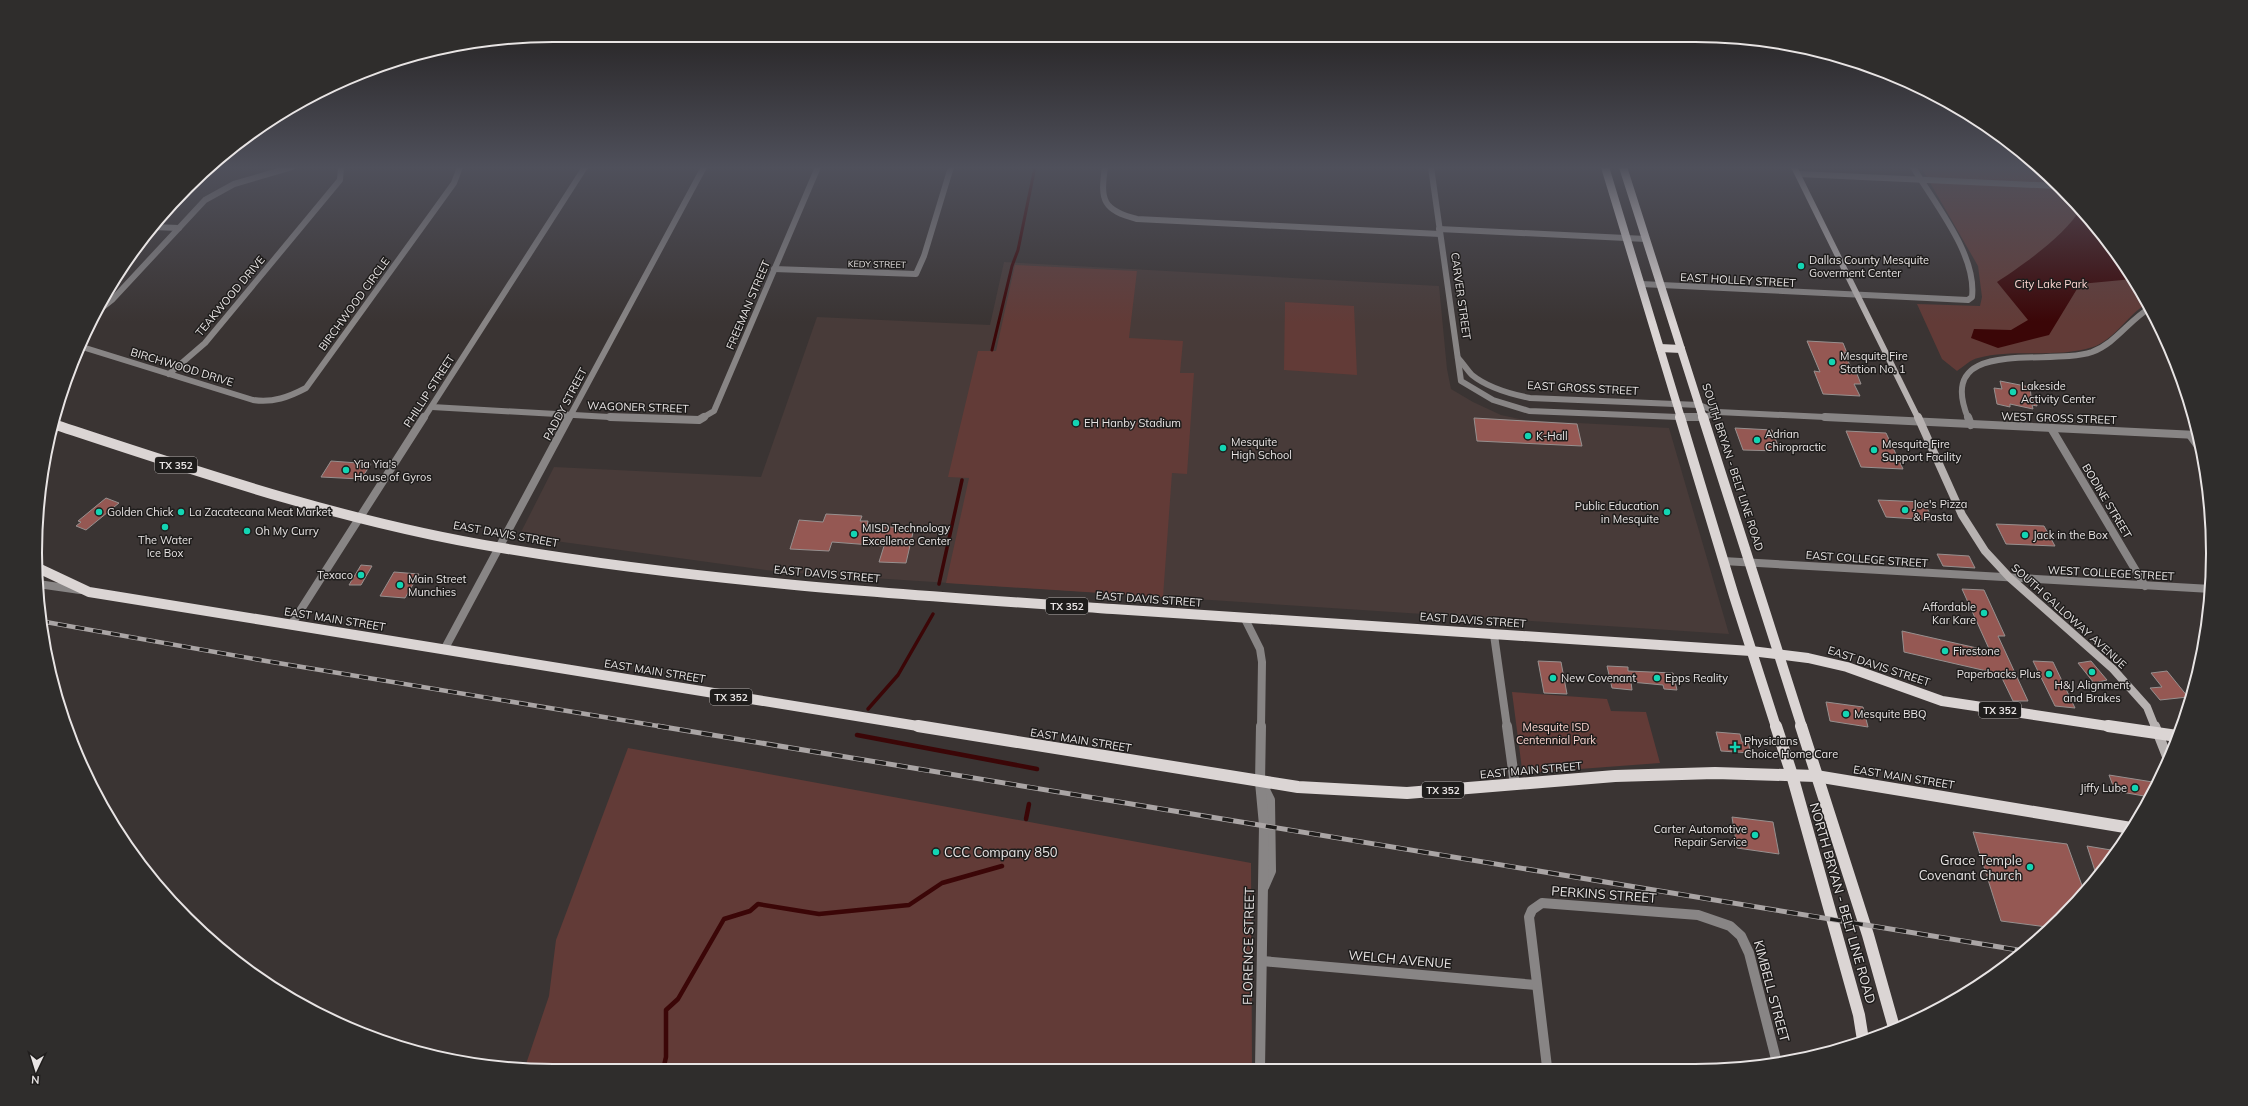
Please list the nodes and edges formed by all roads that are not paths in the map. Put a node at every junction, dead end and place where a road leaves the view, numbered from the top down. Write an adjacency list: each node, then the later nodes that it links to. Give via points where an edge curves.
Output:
1 (188, 219): 15 (street)
2 (308, 219): 29 (street, TEAKWOOD DRIVE, via 205,343)
3 (428, 219): 31 (street, BIRCHWOOD CIRCLE, via 306,388)
4 (552, 219): 34 (street, PHILLIP STREET)
5 (677, 219): 36 (street, PADDY STREET)
6 (796, 219): 19 (street, FREEMAN STREET)
7 (935, 219): 19 (street, KEDY STREET, via 916,274)
8 (1135, 219): 16 (street)
9 (1437, 219): 16 (street, CARVER STREET)
10 (1621, 219): 17 (main road)
11 (1640, 219): 18 (main road, SOUTH BRYAN - BELT LINE ROAD)
12 (1820, 219): 22 (main road, SOUTH GALLOWAY AVENUE)
13 (1944, 219): 22 (street, EAST HOLLEY STREET, via 1962,248 1973,277 1972,298 1968,300)
14 (160, 227): 15 (street)
15 (179, 228): 23 (street)
16 (1439, 232): 17 (street); 28 (street, CARVER STREET)
17 (1627, 238): 18 (street); 20 (main road)
18 (1646, 239): 21 (main road, SOUTH BRYAN - BELT LINE ROAD)
19 (774, 269): 39 (street, FREEMAN STREET, via 714,411)
20 (1641, 284): 21 (street, EAST HOLLEY STREET); 26 (main road)
21 (1661, 285): 22 (street, EAST HOLLEY STREET); 27 (main road, SOUTH BRYAN - BELT LINE ROAD)
22 (1859, 296): 40 (main road, SOUTH GALLOWAY AVENUE)
23 (106, 305)
24 (2145, 311): 41 (street, via 2104,346 2094,351 2081,355 1990,360 1979,363 1964,375 1960,392 1961,403)
25 (85, 348): 29 (street, BIRCHWOOD DRIVE)
26 (1660, 348): 27 (main road); 32 (main road)
27 (1681, 349): 33 (main road, SOUTH BRYAN - BELT LINE ROAD)
28 (1458, 357): 30 (street, CARVER STREET); 32 (street, EAST GROSS STREET, via 1474,376 1490,385 1524,397)
29 (169, 374): 31 (street, BIRCHWOOD DRIVE, via 253,400)
30 (1462, 381): 37 (street, EAST GROSS STREET, via 1477,392 1511,408 1529,411)
31 (279, 400)
32 (1677, 404): 33 (street, EAST GROSS STREET); 37 (main road)
33 (1699, 406): 35 (street, EAST GROSS STREET); 38 (main road, SOUTH BRYAN - BELT LINE ROAD)
34 (432, 407): 36 (street, WAGONER STREET); 45 (street, PHILLIP STREET)
35 (1718, 412): 38 (street, EAST GROSS STREET); 40 (street, EAST GROSS STREET)
36 (572, 415): 39 (street, WAGONER STREET); 46 (street, PADDY STREET)
37 (1681, 417): 38 (street, EAST GROSS STREET); 47 (main road)
38 (1703, 418): 48 (main road, SOUTH BRYAN - BELT LINE ROAD)
39 (698, 420)
40 (1920, 422): 41 (street, WEST GROSS STREET); 50 (main road, SOUTH GALLOWAY AVENUE, via 1962,515 1985,551)
41 (1971, 425): 43 (street, WEST GROSS STREET)
42 (58, 426): 45 (main road, EAST DAVIS STREET / TX 352, via 251,490)
43 (2051, 428): 44 (street, WEST GROSS STREET); 52 (street, BODINE STREET)
44 (2193, 435)
45 (361, 519): 46 (main road, EAST DAVIS STREET / TX 352); 56 (street, PHILLIP STREET)
46 (500, 548): 55 (main road, EAST DAVIS STREET / TX 352, via 728,579); 58 (street, PADDY STREET)
47 (1723, 561): 48 (street, EAST COLLEGE STREET); 59 (main road)
48 (1749, 562): 50 (street, EAST COLLEGE STREET); 60 (main road, SOUTH BRYAN - BELT LINE ROAD)
49 (43, 570): 54 (main road, EAST MAIN STREET / TX 352)
50 (2010, 578): 52 (street, WEST COLLEGE STREET); 61 (main road, SOUTH GALLOWAY AVENUE, via 2113,669 2146,707)
51 (43, 585): 54 (street)
52 (2145, 586): 53 (street, WEST COLLEGE STREET)
53 (2205, 589)
54 (89, 592): 56 (main road, EAST MAIN STREET / TX 352)
55 (1245, 619): 57 (main road, EAST DAVIS STREET / TX 352); 66 (street, FLORENCE STREET, via 1260,649 1262,662)
56 (291, 625): 58 (main road, EAST MAIN STREET / TX 352)
57 (1494, 635): 59 (main road, EAST DAVIS STREET / TX 352); 67 (street)
58 (444, 650): 66 (main road, EAST MAIN STREET / TX 352)
59 (1751, 651): 60 (main road, EAST DAVIS STREET / TX 352); 64 (main road)
60 (1777, 654): 61 (main road, EAST DAVIS STREET / TX 352, via 1847,667 1942,701); 65 (main road, SOUTH BRYAN - BELT LINE ROAD)
61 (2157, 734): 62 (main road, TX 352); 63 (main road, SOUTH GALLOWAY AVENUE)
62 (2172, 736)
63 (2165, 753)
64 (1792, 775): 65 (main road, EAST MAIN STREET / TX 352); 67 (main road, EAST MAIN STREET / TX 352, via 1714,773 1615,776); 74 (main road, NORTH BRYAN - BELT LINE ROAD, via 1859,1015)
65 (1816, 776): 68 (main road, EAST MAIN STREET / TX 352); 73 (main road, NORTH BRYAN - BELT LINE ROAD, via 1878,967)
66 (1260, 782): 67 (main road, EAST MAIN STREET / TX 352, via 1344,791 1407,793); 69 (street, FLORENCE STREET, via 1264,825); 69 (street, via 1270,800 1271,871)
67 (1515, 785)
68 (2126, 827)
69 (1263, 890): 71 (street, FLORENCE STREET)
70 (1736, 928): 72 (street, PERKINS STREET, via 1721,921 1698,916 1542,903 1532,910 1529,917); 75 (street, KIMBELL STREET, via 1745,940 1749,952)
71 (1262, 961): 72 (street, WELCH AVENUE); 76 (street, FLORENCE STREET)
72 (1536, 985): 77 (street, PERKINS STREET)
73 (1892, 1024)
74 (1862, 1036)
75 (1776, 1058)
76 (1260, 1064)
77 (1547, 1064)

